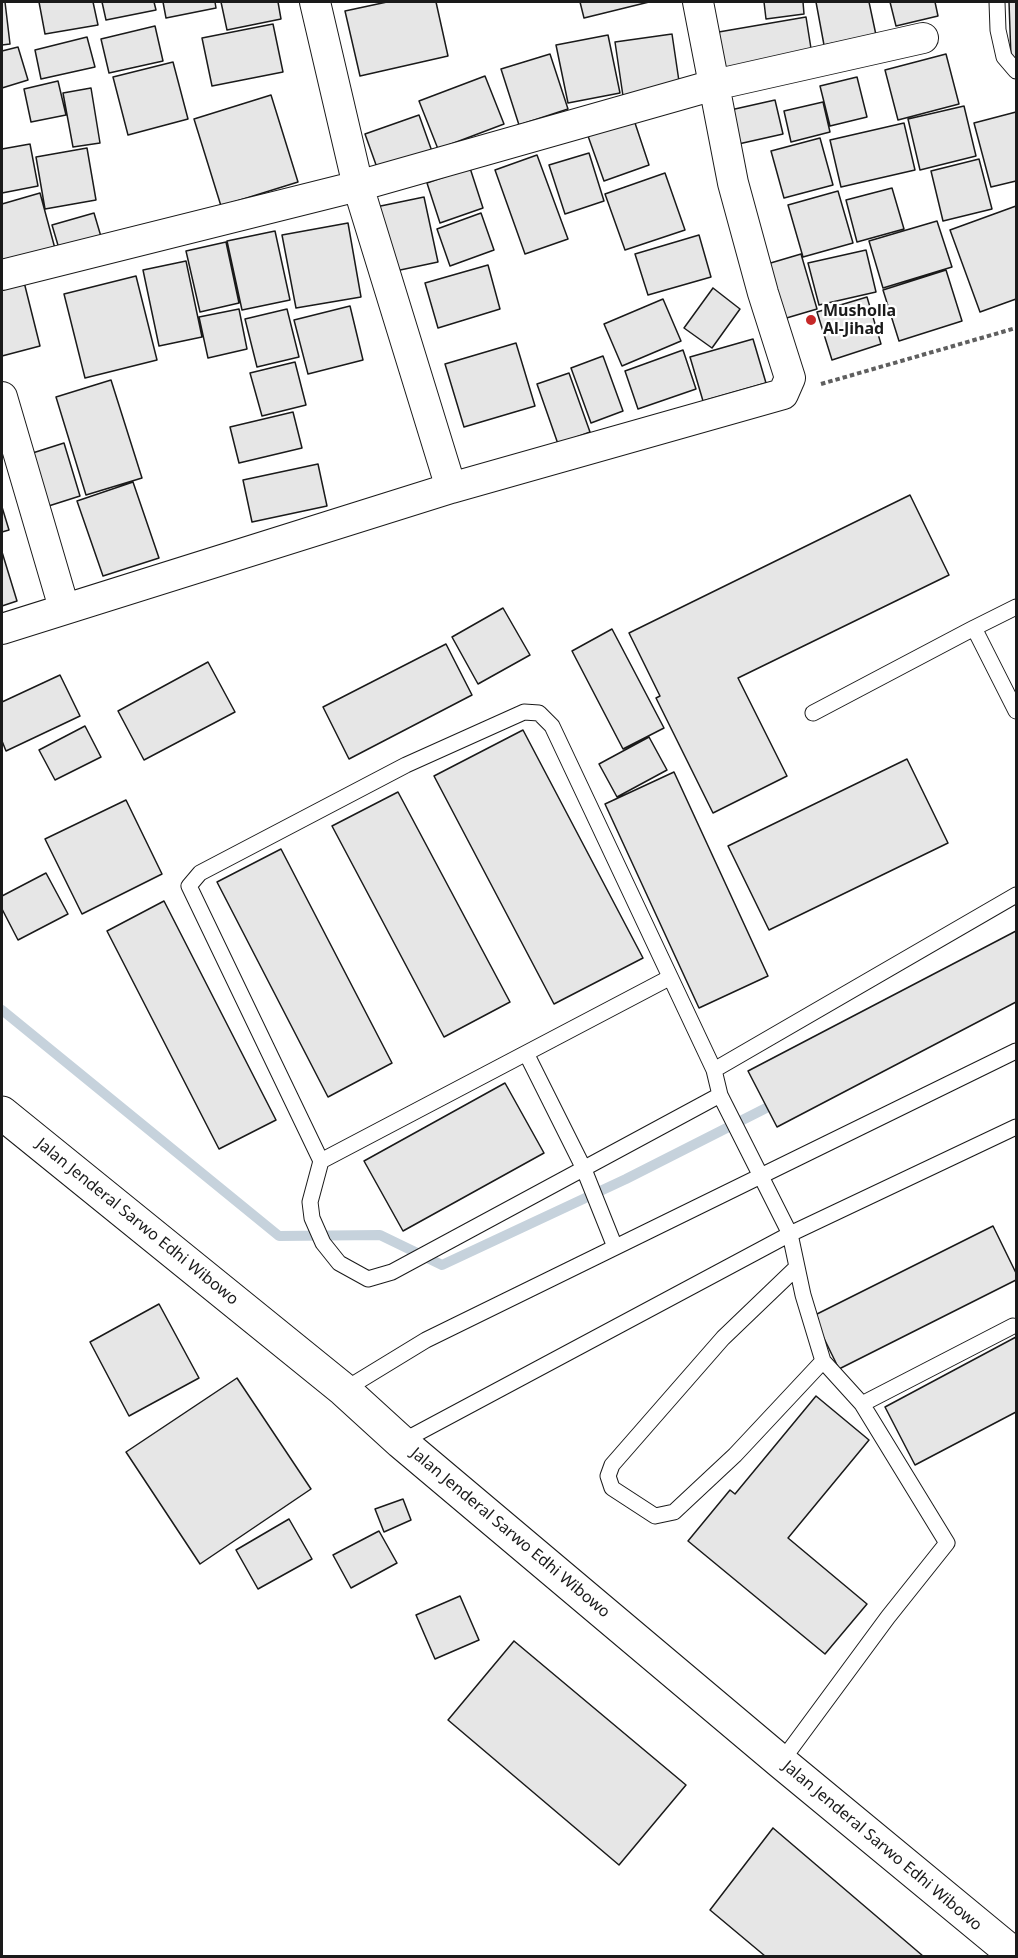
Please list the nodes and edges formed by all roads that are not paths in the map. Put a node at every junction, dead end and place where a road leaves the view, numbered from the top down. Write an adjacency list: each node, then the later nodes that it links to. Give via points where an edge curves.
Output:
1 (315, 2): 7 (street)
2 (698, 2): 6 (street)
3 (997, 2): 5 (lane, via 1004,57)
4 (923, 38): 6 (street)
5 (1017, 71)
6 (714, 85): 7 (street); 10 (street, via 733,183 790,378 783,394)
7 (357, 186): 8 (street); 10 (street)
8 (2, 275)
9 (2, 397): 12 (street)
10 (451, 488): 12 (street)
11 (1017, 607): 13 (lane)
12 (64, 608): 14 (street)
13 (974, 628): 15 (lane); 16 (lane)
14 (2, 629)
15 (1017, 711)
16 (813, 713)
17 (1017, 895): 21 (lane)
18 (669, 978): 20 (lane); 21 (lane); 25 (lane, via 552,726 540,713 524,712 406,765 200,873 189,886)
19 (1017, 1051): 27 (lane)
20 (527, 1055): 25 (lane); 26 (lane)
21 (714, 1070): 22 (lane)
22 (720, 1095): 26 (lane); 27 (lane)
23 (2, 1113): 33 (main road, Jalan Jenderal Sarwo Edhi Wibowo)
24 (1017, 1127): 28 (lane)
25 (321, 1161): 26 (lane, via 310,1202 312,1218 323,1243 339,1263 368,1278 392,1272)
26 (583, 1167): 29 (lane)
27 (760, 1176): 28 (lane); 29 (lane)
28 (790, 1234): 30 (lane); 35 (lane)
29 (615, 1247): 33 (lane, via 426,1340)
30 (797, 1267): 32 (lane); 32 (lane, via 723,1338 612,1465 608,1476 612,1488 656,1516 674,1512 735,1455)
31 (1013, 1326): 34 (lane)
32 (823, 1361): 34 (lane)
33 (344, 1390): 35 (main road, Jalan Jenderal Sarwo Edhi Wibowo)
34 (862, 1404): 36 (lane, via 945,1537 946,1547 888,1617)
35 (401, 1442): 36 (main road, Jalan Jenderal Sarwo Edhi Wibowo)
36 (781, 1762): 37 (main road, Jalan Jenderal Sarwo Edhi Wibowo)
37 (1016, 1956)

